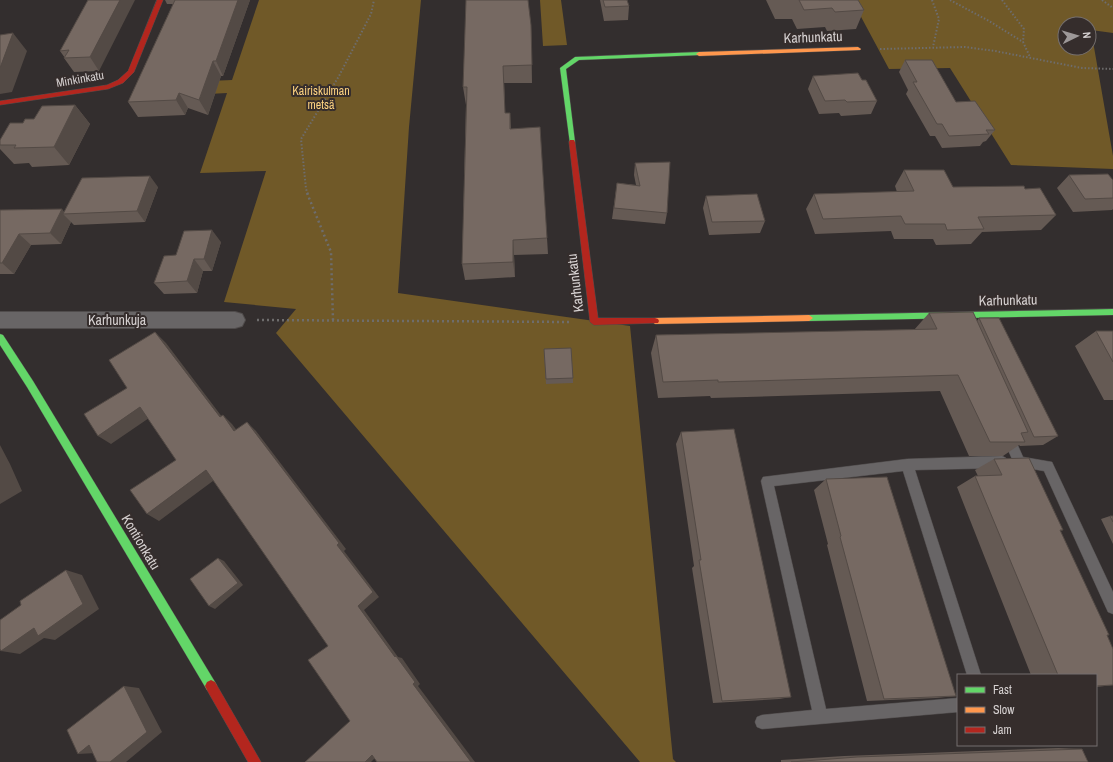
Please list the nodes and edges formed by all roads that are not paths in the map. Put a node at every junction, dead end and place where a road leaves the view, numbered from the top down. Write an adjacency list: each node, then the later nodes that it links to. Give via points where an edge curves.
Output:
1 (160, 0): 3 (street, Minkinkatu, via 131,72 117,84)
2 (858, 49): 5 (street, Karhunkatu, via 576,58 563,68 594,322)
3 (0, 103)
4 (1113, 312): 5 (street, Karhunkatu)
5 (955, 315): 8 (lane)
6 (0, 320): 7 (street, Karhunkuja)
7 (235, 320)
8 (961, 329)
9 (0, 338): 18 (street, Kontionkatu)
10 (1004, 427): 11 (lane)
11 (1019, 462): 12 (lane); 13 (lane, via 1048,466)
12 (907, 465): 14 (lane); 16 (lane, via 767,481)
13 (1113, 607)
14 (974, 674)
15 (957, 705): 16 (lane)
16 (821, 717): 17 (lane)
17 (762, 722)
18 (255, 762)

